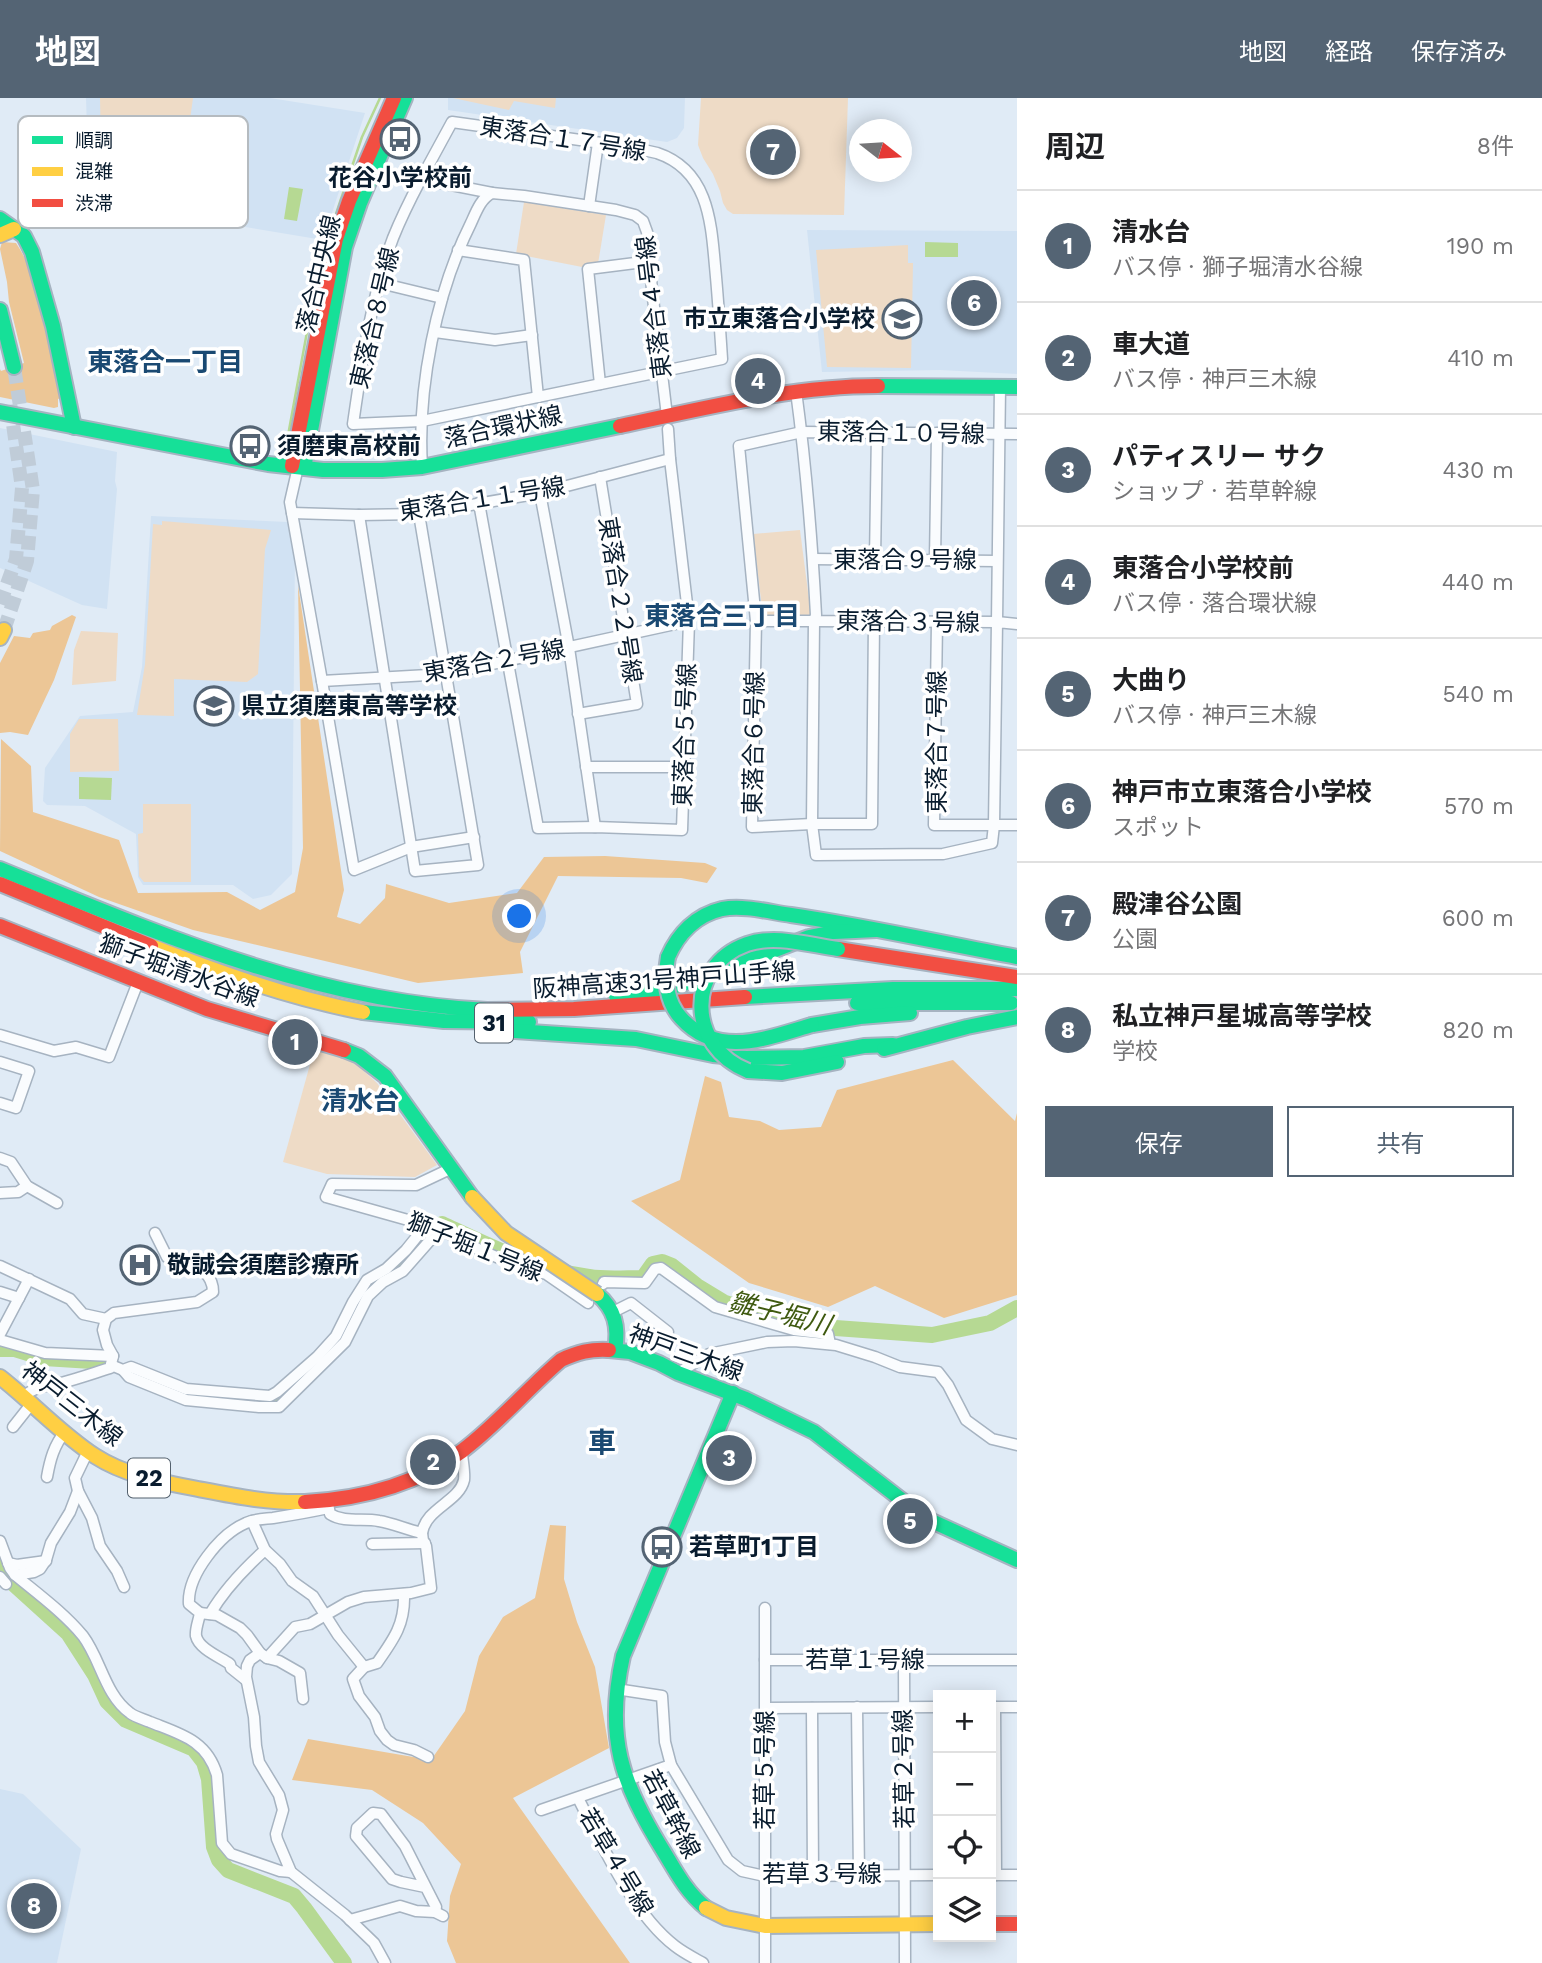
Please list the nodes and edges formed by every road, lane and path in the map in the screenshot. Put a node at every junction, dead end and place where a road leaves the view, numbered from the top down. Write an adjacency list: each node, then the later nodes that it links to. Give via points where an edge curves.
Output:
1 (394, 98): 34 (main road, 落合中央線, via 349,201 333,252)
2 (405, 98): 34 (main road, 落合中央線, via 345,247)
3 (598, 143): 4 (street, 東落合１７号線, via 452,122); 6 (street); 18 (street, 東落合１７号線, via 659,154 677,164 701,189 708,208 722,359)
4 (421, 179): 5 (street); 12 (street, 東落合８号線, via 398,225)
5 (492, 193): 6 (street, 東落合４号線); 10 (street, via 483,200)
6 (589, 205): 11 (street, 東落合４号線, via 631,213 643,221)
7 (0, 219): 8 (main road)
8 (14, 229): 9 (main road); 27 (main road, via 27,239 37,265)
9 (0, 235)
10 (458, 250): 13 (street); 16 (street, via 524,260)
11 (650, 261): 18 (street, 東落合４号線); 19 (street, via 589,269)
12 (380, 283): 13 (street); 25 (street, 東落合８号線, via 353,424)
13 (442, 298): 15 (street)
14 (0, 310): 17 (main road, via 10,368)
15 (435, 332): 16 (street, via 495,340); 25 (street)
16 (532, 335): 23 (street)
17 (0, 349)
18 (661, 372): 19 (street); 26 (street, 東落合４号線)
19 (600, 384): 23 (street)
20 (1000, 387): 21 (main road, 落合環状線); 22 (main road, 落合環状線, via 858,386); 31 (street, 東落合３号線)
21 (1017, 387)
22 (796, 391): 26 (main road, 落合環状線, via 749,399); 28 (street, 東落合３号線)
23 (538, 397): 25 (street)
24 (0, 412): 27 (main road, 落合環状線)
25 (422, 421): 35 (street)
26 (668, 423): 33 (street); 35 (main road, 落合環状線)
27 (74, 427): 34 (main road, 落合環状線)
28 (802, 432): 29 (street, 東落合１０号線); 42 (street, 東落合３号線); 47 (street, 東落合６号線, via 739,446)
29 (877, 432): 30 (street, 東落合１０号線); 43 (street)
30 (937, 433): 31 (street, 東落合１０号線); 44 (street)
31 (999, 433): 32 (street); 45 (street, 東落合３号線)
32 (1017, 434)
33 (670, 459): 36 (street, 東落合１１号線); 46 (street)
34 (298, 467): 35 (main road, 落合環状線, via 356,471); 39 (street)
35 (422, 467)
36 (600, 477): 37 (street, 東落合１１号線); 53 (street, 東落合２２号線)
37 (540, 493): 38 (street, 東落合１１号線); 54 (street)
38 (480, 503): 40 (street, 東落合１１号線); 55 (street)
39 (292, 513): 41 (street, 東落合１１号線); 58 (street)
40 (419, 514): 41 (street, 東落合１１号線); 56 (street)
41 (359, 515): 57 (street)
42 (813, 559): 43 (street, 東落合９号線); 48 (street, 東落合３号線)
43 (876, 560): 44 (street, 東落合９号線)
44 (935, 560): 45 (street, 東落合９号線)
45 (998, 561): 51 (street, 東落合３号線)
46 (688, 621): 53 (street, 東落合２号線); 61 (street, 東落合５号線)
47 (756, 621): 48 (street); 62 (street, 東落合６号線, via 752,827)
48 (814, 621): 49 (street, 東落合３号線); 62 (street)
49 (874, 621): 50 (street, 東落合３号線); 62 (street, 東落合６号線, via 872,824)
50 (937, 622): 51 (street, 東落合３号線); 63 (street, 東落合７号線, via 934,825)
51 (997, 622): 52 (street); 63 (street)
52 (1017, 624)
53 (626, 636): 54 (street, 東落合２号線); 59 (street, 東落合２２号線, via 637,704)
54 (569, 648): 55 (street, 東落合２号線); 59 (street)
55 (508, 661): 56 (street, 東落合２号線); 65 (street, 東落合５号線, via 538,828)
56 (446, 674): 57 (street, 東落合２号線); 66 (street)
57 (383, 677): 58 (street, 東落合２号線); 67 (street)
58 (322, 681): 67 (street, via 354,870)
59 (578, 714): 60 (street)
60 (586, 767): 61 (street); 65 (street)
61 (684, 767): 65 (street, 東落合５号線, via 682,830)
62 (812, 824): 63 (street, via 816,855 943,854 992,843)
63 (994, 825): 64 (street, 東落合７号線)
64 (1017, 825)
65 (595, 827)
66 (474, 838): 67 (street); 67 (street, via 478,865 415,871)
67 (411, 847)
68 (0, 869): 76 (main road, 阪神高速31号神戸山手線 / 31, via 181,942 264,970 359,995)
69 (0, 884): 78 (main road, 阪神高速31号神戸山手線 / 31, via 249,981 360,1011)
70 (0, 926): 74 (main road, 獅子堀清水谷線)
71 (876, 930): 72 (main road, 31); 75 (main road, 31, bridge, via 742,908 707,914 675,941 665,977 668,998 683,1022 702,1037 739,1043 812,1025 936,1011); 76 (main road, 31, via 809,937 673,987 587,1000)
72 (1017, 957)
73 (1017, 978): 80 (main road, bridge, via 767,941 734,949 707,979 702,996 708,1038 730,1062 748,1071 776,1074 810,1069)
74 (138, 982): 79 (street, via 109,1057 76,1047 54,1051); 84 (main road, 獅子堀清水谷線, via 359,1056 385,1076)
75 (1014, 996): 76 (main road, 阪神高速31号神戸山手線 / 31, via 946,989 522,1012); 78 (main road, 阪神高速31号神戸山手線 / 31, via 711,1010 566,1022)
76 (464, 1009)
77 (1017, 1017): 80 (main road)
78 (419, 1018): 80 (main road, via 453,1028 636,1039 746,1058 804,1057)
79 (0, 1035)
80 (893, 1045)
81 (0, 1062): 82 (street, via 29,1071 16,1108)
82 (0, 1103)
83 (0, 1158): 85 (street, via 11,1162)
84 (452, 1168): 88 (street, 獅子堀１号線, via 416,1185 332,1184 326,1197); 94 (main road, 獅子堀清水谷線, bridge, via 506,1233)
85 (27, 1186): 86 (street, via 18,1192); 87 (street)
86 (0, 1193)
87 (57, 1203)
88 (427, 1224): 89 (street, 獅子堀１号線); 104 (street, via 386,1269 368,1280 336,1335 317,1357 270,1396 186,1389 131,1367)
89 (440, 1229): 94 (street, 獅子堀１号線, via 498,1258); 104 (street, via 403,1271 368,1296 345,1342 279,1406 186,1400 129,1377)
90 (155, 1233): 97 (street, via 167,1257 207,1273 213,1282 212,1292 197,1302 114,1313)
91 (0, 1266): 92 (street)
92 (29, 1279): 95 (street); 97 (street, via 70,1299 83,1314)
93 (0, 1292): 95 (street)
94 (596, 1294): 96 (main road, 獅子堀清水谷線); 101 (street, via 604,1282 645,1283 661,1268 715,1307 793,1330 828,1335)
95 (19, 1298): 99 (street)
96 (613, 1311): 98 (street, via 631,1303); 102 (main road, via 618,1333)
97 (106, 1319): 103 (street, via 103,1330)
98 (668, 1332)
99 (0, 1334)
100 (0, 1340): 103 (street, via 45,1353)
101 (830, 1344): 105 (street, via 794,1341 737,1347 709,1354); 111 (street, via 900,1367 938,1372 966,1420 992,1439)
102 (615, 1350): 105 (main road, 神戸三木線 / 22); 113 (main road, 神戸三木線 / 22, via 585,1350 561,1360)
103 (112, 1360): 104 (street); 108 (street, via 110,1368 40,1386 27,1393)
104 (123, 1370)
105 (678, 1373): 107 (main road, 神戸三木線 / 22)
106 (0, 1377): 108 (main road, 神戸三木線 / 22)
107 (733, 1393): 123 (main road, 神戸三木線 / 22, via 814,1432 925,1518); 137 (main road, 若草幹線, via 623,1656)
108 (28, 1400): 109 (street); 110 (main road, 神戸三木線 / 22)
109 (13, 1427)
110 (65, 1432): 112 (main road, 神戸三木線 / 22); 114 (street, via 51,1455)
111 (1017, 1445)
112 (88, 1451): 115 (street, via 75,1478); 116 (main road, 神戸三木線 / 22, via 138,1475 188,1487 250,1499)
113 (462, 1451): 116 (main road, 神戸三木線 / 22, via 393,1486); 118 (street, via 460,1489 427,1519)
114 (47, 1477)
115 (78, 1492): 122 (street); 126 (street, via 100,1546)
116 (328, 1505): 117 (street); 118 (street, via 337,1518 381,1521)
117 (253, 1521): 121 (street); 129 (street, via 228,1535 199,1568 188,1598 189,1605)
118 (423, 1538): 120 (street); 127 (street, via 431,1588)
119 (0, 1541): 124 (street)
120 (372, 1544)
121 (265, 1550): 129 (street); 130 (street, via 292,1581 313,1596)
122 (46, 1560): 124 (street); 125 (street, via 34,1572)
123 (1017, 1560)
124 (8, 1563): 125 (street)
125 (15, 1575): 153 (street, via 84,1637 115,1699 131,1714 189,1738 205,1750 218,1775 222,1843 232,1854)
126 (124, 1587)
127 (404, 1594): 130 (street, via 365,1597); 135 (street, via 405,1609 396,1635 377,1663)
128 (765, 1608): 132 (street)
129 (205, 1614): 131 (street, via 217,1615 240,1628); 136 (street, via 196,1637)
130 (326, 1615): 131 (street, via 295,1627); 135 (street)
131 (264, 1656): 136 (street, via 250,1660); 138 (street, via 300,1674)
132 (765, 1660): 133 (street, 若草１号線); 145 (street, 若草５号線)
133 (904, 1660): 134 (street, 若草１号線); 141 (street, 若草２号線)
134 (1017, 1660)
135 (364, 1667): 147 (street, via 353,1679 380,1731 394,1745)
136 (246, 1680): 153 (street, via 259,1762 283,1810 276,1833)
137 (616, 1689): 148 (street, 若草３号線, via 662,1696); 149 (main road, 若草幹線, via 615,1731)
138 (303, 1699)
139 (812, 1707): 140 (street); 145 (street); 154 (street)
140 (858, 1707): 141 (street); 155 (street)
141 (903, 1707): 142 (street); 156 (street, 若草２号線)
142 (933, 1707)
143 (996, 1707): 144 (street)
144 (1017, 1707)
145 (766, 1708): 160 (street, 若草５号線)
146 (993, 1753): 152 (street)
147 (428, 1757)
148 (671, 1765): 149 (street, 若草４号線); 160 (street, 若草３号線, via 728,1860 742,1871)
149 (626, 1781): 150 (street, 若草４号線); 167 (main road, 若草幹線, via 644,1820 696,1899 721,1917)
150 (578, 1798): 151 (street, 若草４号線); 168 (street, 若草４号線, via 646,1917)
151 (541, 1810)
152 (993, 1816)
153 (290, 1872): 162 (street)
154 (813, 1875): 155 (street, 若草３号線); 160 (street, 若草３号線)
155 (859, 1875): 156 (street, 若草３号線)
156 (905, 1875): 157 (street, 若草３号線); 163 (street, 若草２号線)
157 (933, 1875)
158 (996, 1875): 159 (street)
159 (1017, 1875)
160 (765, 1876): 167 (street, 若草５号線)
161 (425, 1887): 161 (street, via 405,1846 382,1814 373,1813 357,1828 356,1836 392,1879); 162 (street, via 439,1914 395,1906)
162 (350, 1920): 169 (street, via 374,1943)
163 (905, 1924): 164 (main road, 若草幹線); 167 (main road, 若草幹線); 173 (street, 若草２号線)
164 (933, 1924)
165 (996, 1924): 166 (main road)
166 (1017, 1924)
167 (765, 1926): 172 (street, 若草５号線)
168 (685, 1952): 170 (street); 171 (street, 若草４号線)
169 (385, 1963)
170 (677, 1963)
171 (703, 1963)
172 (765, 1963)
173 (905, 1963)

